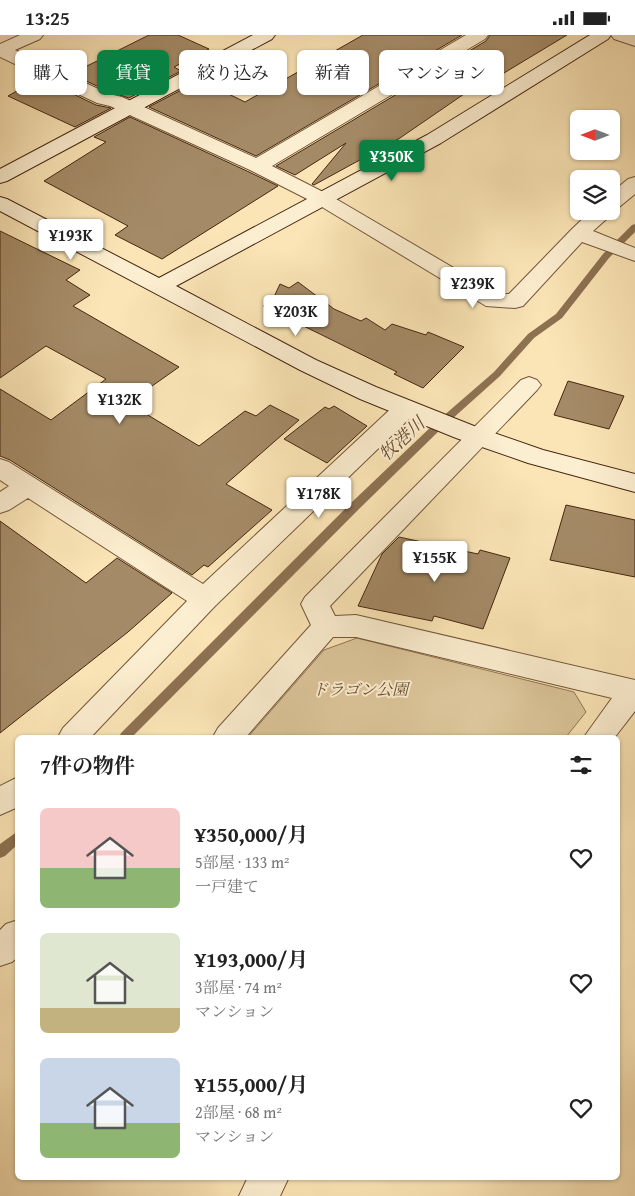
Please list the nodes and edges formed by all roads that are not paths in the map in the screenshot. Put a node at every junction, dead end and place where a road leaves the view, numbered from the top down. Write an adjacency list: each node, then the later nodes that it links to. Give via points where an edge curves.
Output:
1 (34, 35): 7 (street)
2 (266, 35): 8 (street)
3 (479, 35): 9 (street)
4 (602, 35): 13 (street, via 434,139)
5 (620, 35): 6 (street)
6 (635, 41)
7 (0, 50): 8 (street)
8 (129, 108): 9 (street); 10 (street)
9 (257, 166): 13 (street)
10 (0, 177)
11 (635, 183): 12 (street)
12 (620, 197)
13 (324, 200): 16 (street, via 494,301 515,301); 18 (street)
14 (0, 203): 18 (street)
15 (594, 220): 16 (street)
16 (579, 233): 17 (street)
17 (635, 255)
18 (158, 287): 20 (street, via 308,365)
19 (529, 385): 21 (street)
20 (414, 412): 21 (street); 26 (street)
21 (471, 434): 23 (street); 27 (street, via 315,604)
22 (0, 468): 24 (street)
23 (635, 483)
24 (28, 486): 25 (street); 26 (street)
25 (0, 504)
26 (205, 599): 29 (street)
27 (326, 627): 28 (street, via 356,626); 30 (street)
28 (634, 692): 31 (street)
29 (75, 735)
30 (230, 735)
31 (601, 735)
32 (15, 791): 33 (street)
33 (0, 803)
34 (15, 938): 35 (street)
35 (0, 951)
36 (269, 1180): 37 (street)
37 (258, 1196)

